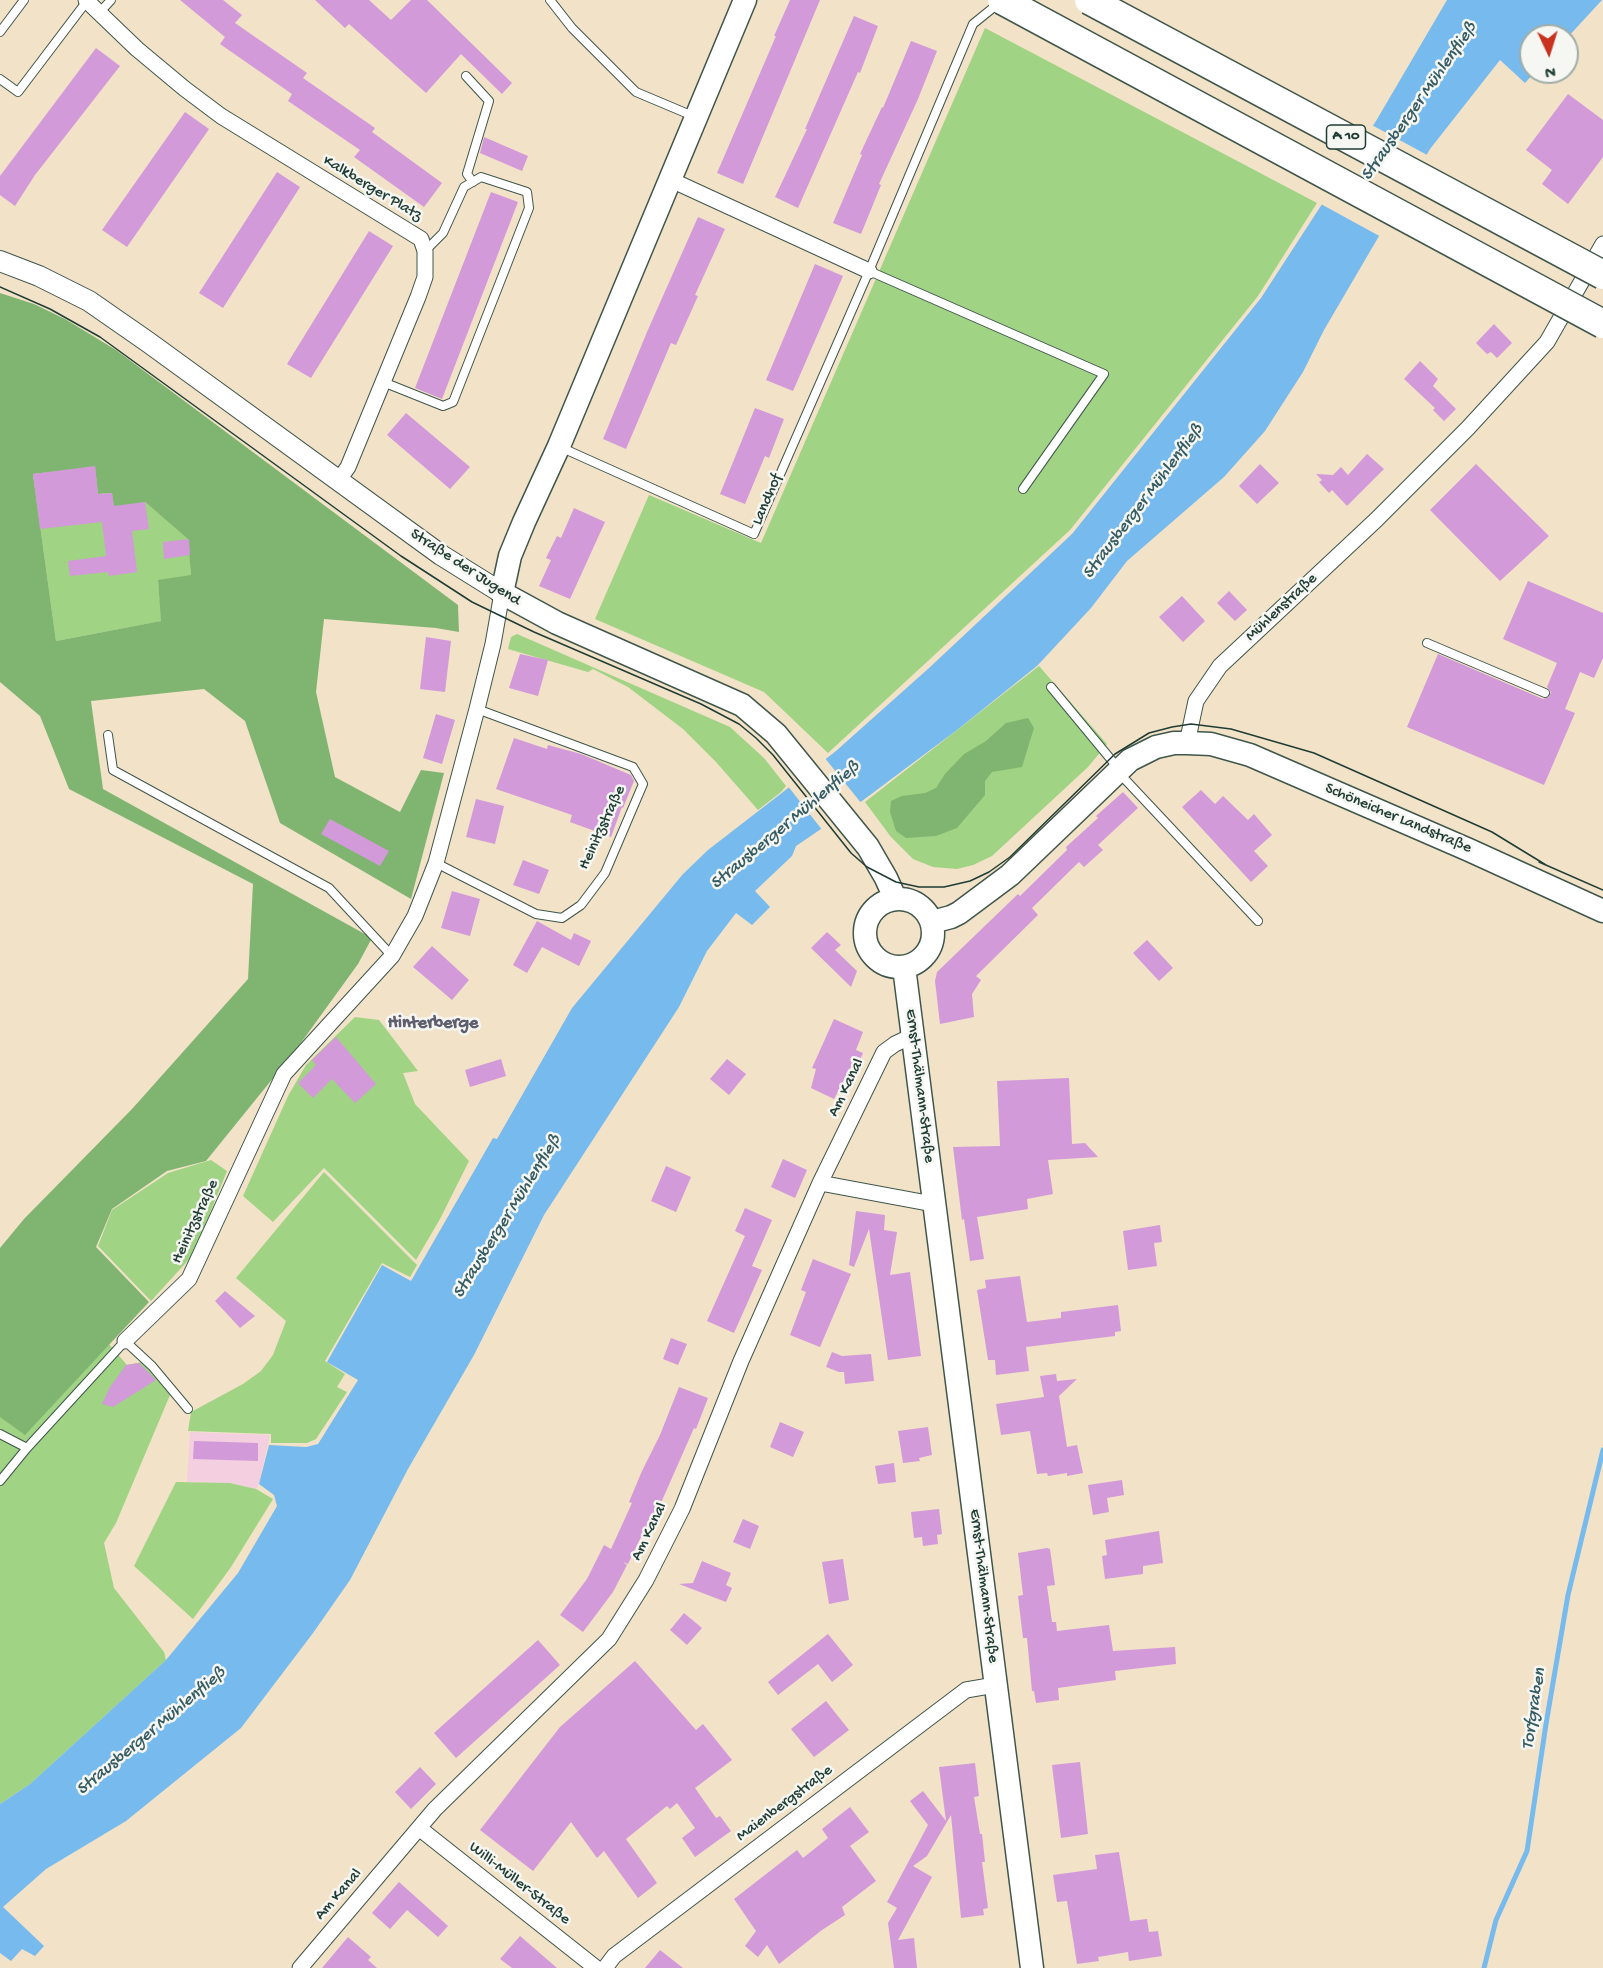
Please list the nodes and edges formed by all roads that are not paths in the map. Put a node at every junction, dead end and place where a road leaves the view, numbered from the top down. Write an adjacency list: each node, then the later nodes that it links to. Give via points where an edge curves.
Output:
1 (24, 0): 9 (lane)
2 (111, 0): 8 (lane)
3 (550, 0): 12 (lane, via 572,28 636,92)
4 (745, 0): 12 (main road)
5 (1003, 0): 18 (lane, Landhof, via 973,24); 20 (highway, A 10, bridge)
6 (1089, 0): 19 (highway, A 10, bridge)
7 (86, 1): 8 (street, Kalkberger Platz); 11 (lane, via 18,92)
8 (100, 12): 16 (street, Kalkberger Platz, via 221,116 420,239)
9 (0, 32)
10 (465, 76): 14 (lane, via 489,101 467,174)
11 (0, 79)
12 (695, 117): 13 (main road)
13 (669, 179): 18 (street); 22 (main road)
14 (473, 182): 16 (lane, via 464,187 443,233); 21 (lane, via 481,177 527,192 529,208 453,402 444,406)
15 (1603, 244): 31 (street, Mühlenstraße, via 1547,342 1376,520 1220,666 1196,701)
16 (425, 251): 21 (street, via 425,277)
17 (0, 261): 23 (street, Straße der Jugend, via 88,301)
18 (868, 271): 22 (lane, Landhof, via 754,534); 24 (lane, via 1104,374)
19 (1603, 275)
20 (1603, 324)
21 (383, 382): 23 (street)
22 (559, 446): 25 (main road, via 510,556)
23 (338, 481): 25 (street, Straße der Jugend, via 441,555)
24 (1023, 489)
25 (502, 593): 29 (street, Heinitzstraße); 34 (main road, Straße der Jugend, via 557,623 742,705 785,744 868,847)
26 (1427, 643): 28 (lane)
27 (1052, 687): 32 (lane)
28 (1545, 693)
29 (477, 709): 33 (street, Heinitzstraße); 33 (lane, Heinitzstraße, via 633,767 643,784 605,873 581,905 562,918 536,914)
30 (108, 735): 38 (lane, via 113,770 328,888)
31 (1187, 743): 32 (main road, via 1138,754); 35 (main road, Schöneicher Landstraße, via 1211,744 1250,755)
32 (1118, 770): 36 (lane); 37 (main road, via 1010,875 959,913)
33 (436, 863): 38 (street, Heinitzstraße, via 415,916)
34 (895, 898): 37 (main road, via 918,903); 39 (main road, via 875,907 865,926 865,937 868,948 883,963)
35 (1603, 911)
36 (1258, 921)
37 (932, 922): 39 (main road, via 934,932 928,951)
38 (392, 956): 43 (street, Heinitzstraße, via 284,1074 189,1280)
39 (904, 967): 40 (main road, Ernst-Thälmann-Straße)
40 (912, 1036): 41 (street, Am Kanal, via 884,1052); 42 (main road, Ernst-Thälmann-Straße)
41 (820, 1183): 42 (street); 49 (street, Am Kanal, via 741,1361 682,1509 646,1580 609,1639)
42 (933, 1204): 48 (main road, Ernst-Thälmann-Straße)
43 (125, 1341): 44 (lane, via 152,1365); 46 (lane, Heinitzstraße)
44 (188, 1409)
45 (0, 1434): 46 (lane)
46 (27, 1448): 47 (lane, Heinitzstraße)
47 (0, 1481)
48 (995, 1685): 52 (street, Maienbergstraße, via 966,1690 614,1956); 53 (main road, Ernst-Thälmann-Straße)
49 (419, 1828): 50 (street, Am Kanal); 51 (street, Willi-Müller-Straße)
50 (300, 1968)
51 (596, 1968)
52 (605, 1968)
53 (1032, 1968)

